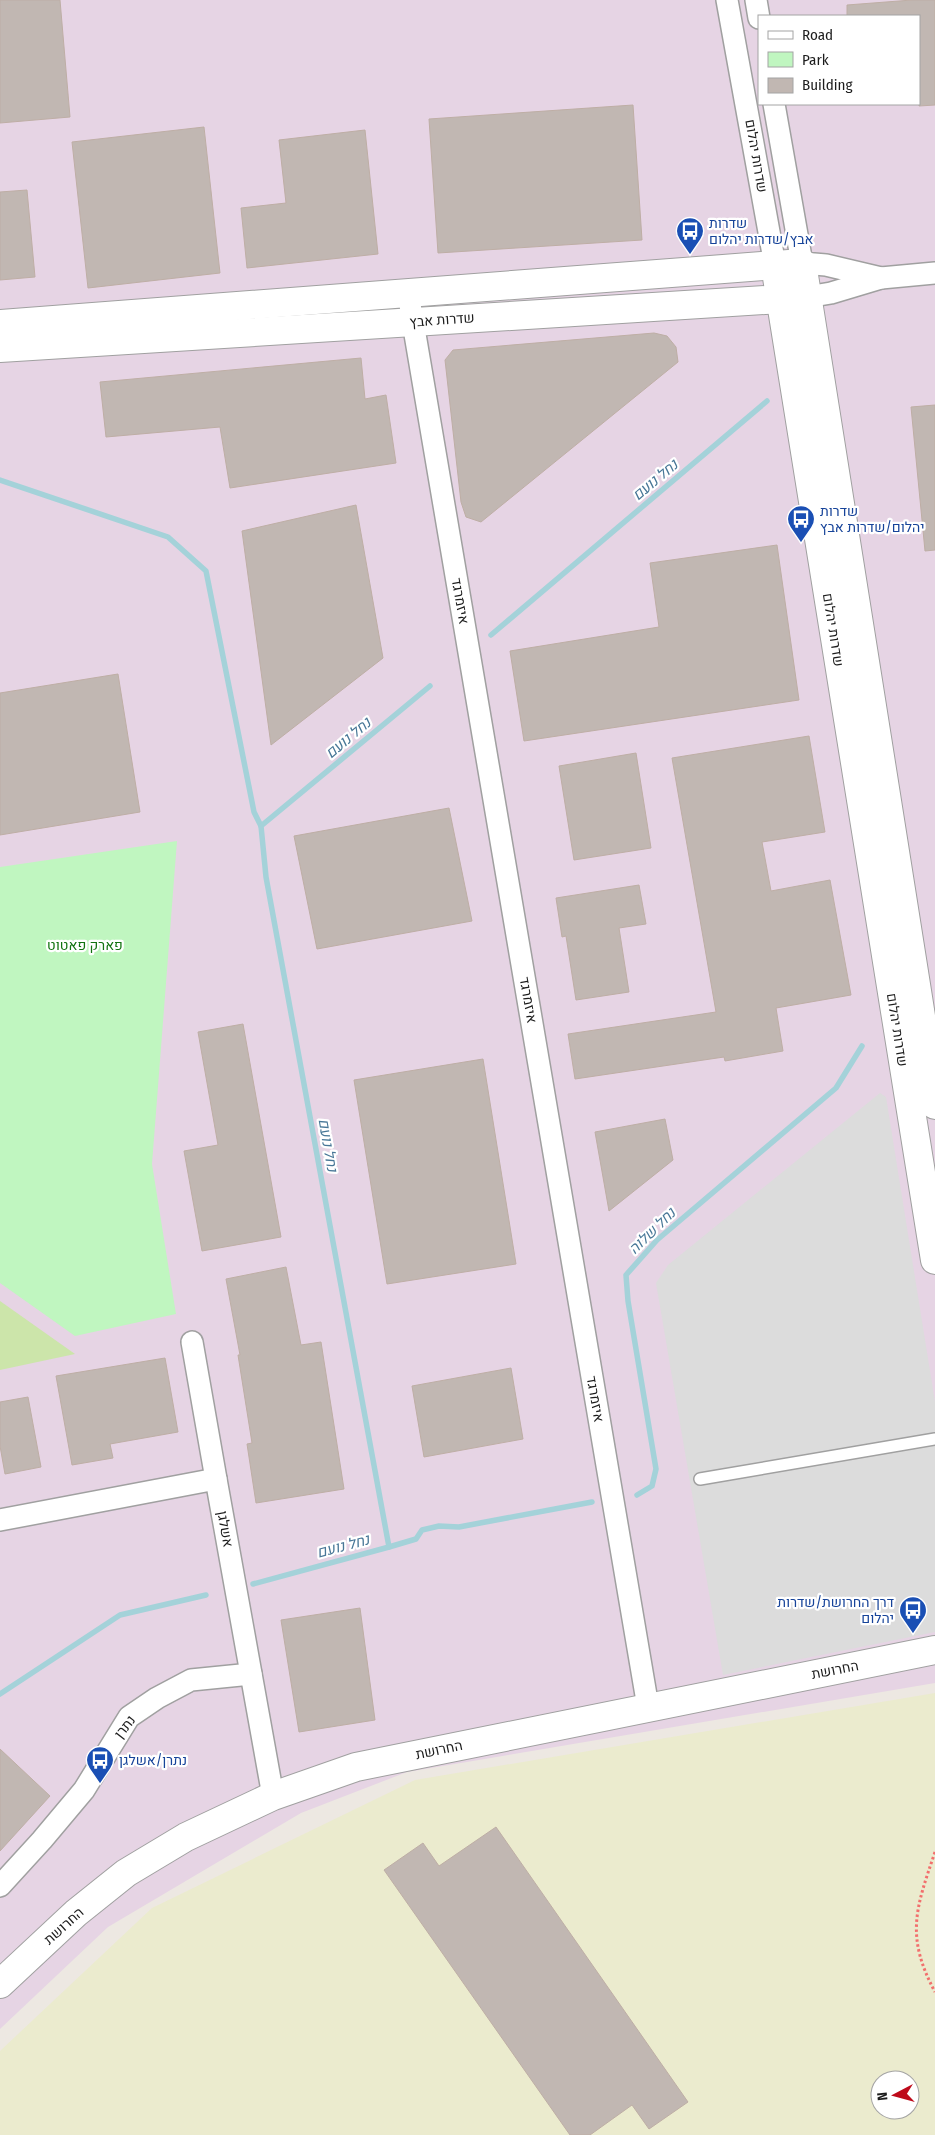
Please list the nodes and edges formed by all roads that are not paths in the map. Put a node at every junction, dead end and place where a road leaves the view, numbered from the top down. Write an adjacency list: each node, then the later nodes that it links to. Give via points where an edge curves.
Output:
1 (727, 0): 6 (street, שדרות יהלום)
2 (756, 0): 3 (street)
3 (758, 15)
4 (774, 105): 5 (street, שדרות יהלום)
5 (802, 263): 6 (street, שדרות אבץ); 8 (street, שדרות אבץ); 10 (street, שדרות יהלום)
6 (775, 265): 9 (street, שדרות אבץ); 11 (street, שדרות יהלום)
7 (935, 273): 8 (street, שדרות אבץ)
8 (881, 278): 10 (street, שדרות אבץ)
9 (408, 293): 12 (street, איזמרגד); 13 (street, שדרות אבץ)
10 (807, 297): 11 (street, שדרות אבץ); 15 (street, שדרות יהלום)
11 (779, 299): 12 (street, שדרות אבץ); 16 (street, שדרות יהלום)
12 (413, 322): 14 (street, שדרות אבץ); 26 (street, איזמרגד)
13 (0, 324)
14 (0, 348)
15 (931, 1056): 16 (street); 17 (street, שדרות יהלום)
16 (904, 1072): 18 (street, שדרות יהלום)
17 (935, 1105)
18 (935, 1260)
19 (192, 1342): 21 (street, אשלגן)
20 (935, 1440): 22 (lane)
21 (216, 1479): 23 (street); 25 (street, אשלגן)
22 (700, 1479)
23 (0, 1520)
24 (935, 1650): 26 (street, החרושת)
25 (251, 1674): 27 (street, אשלגן); 28 (street, נתרן, via 191,1680 129,1717 84,1790)
26 (648, 1707): 27 (street, החרושת, via 356,1767)
27 (273, 1796): 29 (street, החרושת, via 186,1837 126,1873 76,1913)
28 (0, 1886)
29 (0, 1984)

